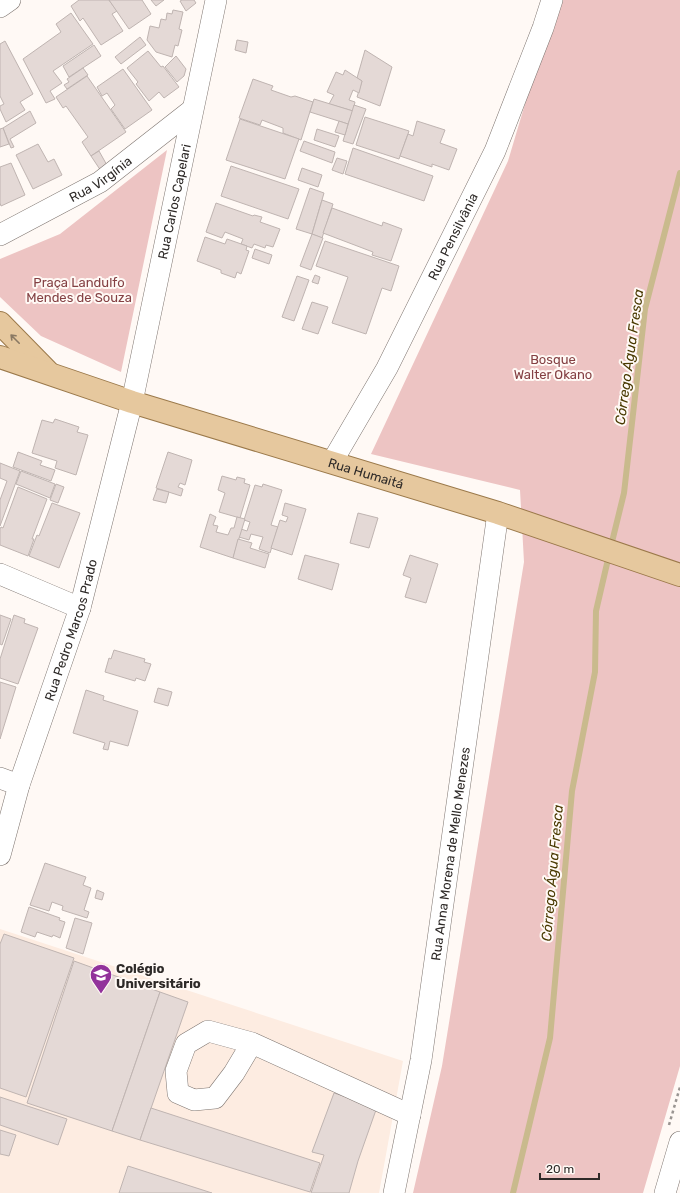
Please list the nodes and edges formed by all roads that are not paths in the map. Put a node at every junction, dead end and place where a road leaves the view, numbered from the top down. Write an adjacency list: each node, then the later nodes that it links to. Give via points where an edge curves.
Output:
1 (216, 0): 3 (street, Rua Carlos Capelari)
2 (552, 0): 9 (street, Rua Pensilvânia, via 495,151 387,368)
3 (192, 110): 4 (street, Rua Virgínia, via 100,182); 8 (street, Rua Carlos Capelari)
4 (0, 235)
5 (0, 323): 7 (main road, Rua Humaitá, one-way to 5)
6 (0, 357): 7 (main road, Rua Humaitá)
7 (51, 375): 8 (main road, Rua Humaitá)
8 (132, 402): 9 (main road, Rua Humaitá); 13 (street, Rua Pedro Marcos Prado)
9 (332, 462): 10 (main road, Rua Humaitá)
10 (498, 513): 12 (main road, Rua Humaitá); 18 (street, Rua Anna Morena de Mello Menezes, via 421,1060)
11 (0, 574): 13 (street)
12 (680, 575)
13 (80, 608): 15 (street, Rua Pedro Marcos Prado)
14 (0, 778): 15 (street)
15 (19, 785): 16 (street, Rua Pedro Marcos Prado)
16 (0, 855)
17 (252, 1043): 18 (street)
18 (410, 1115): 20 (street, Rua Anna Morena de Mello Menezes)
19 (680, 1142): 21 (street)
20 (394, 1193)
21 (665, 1193)

